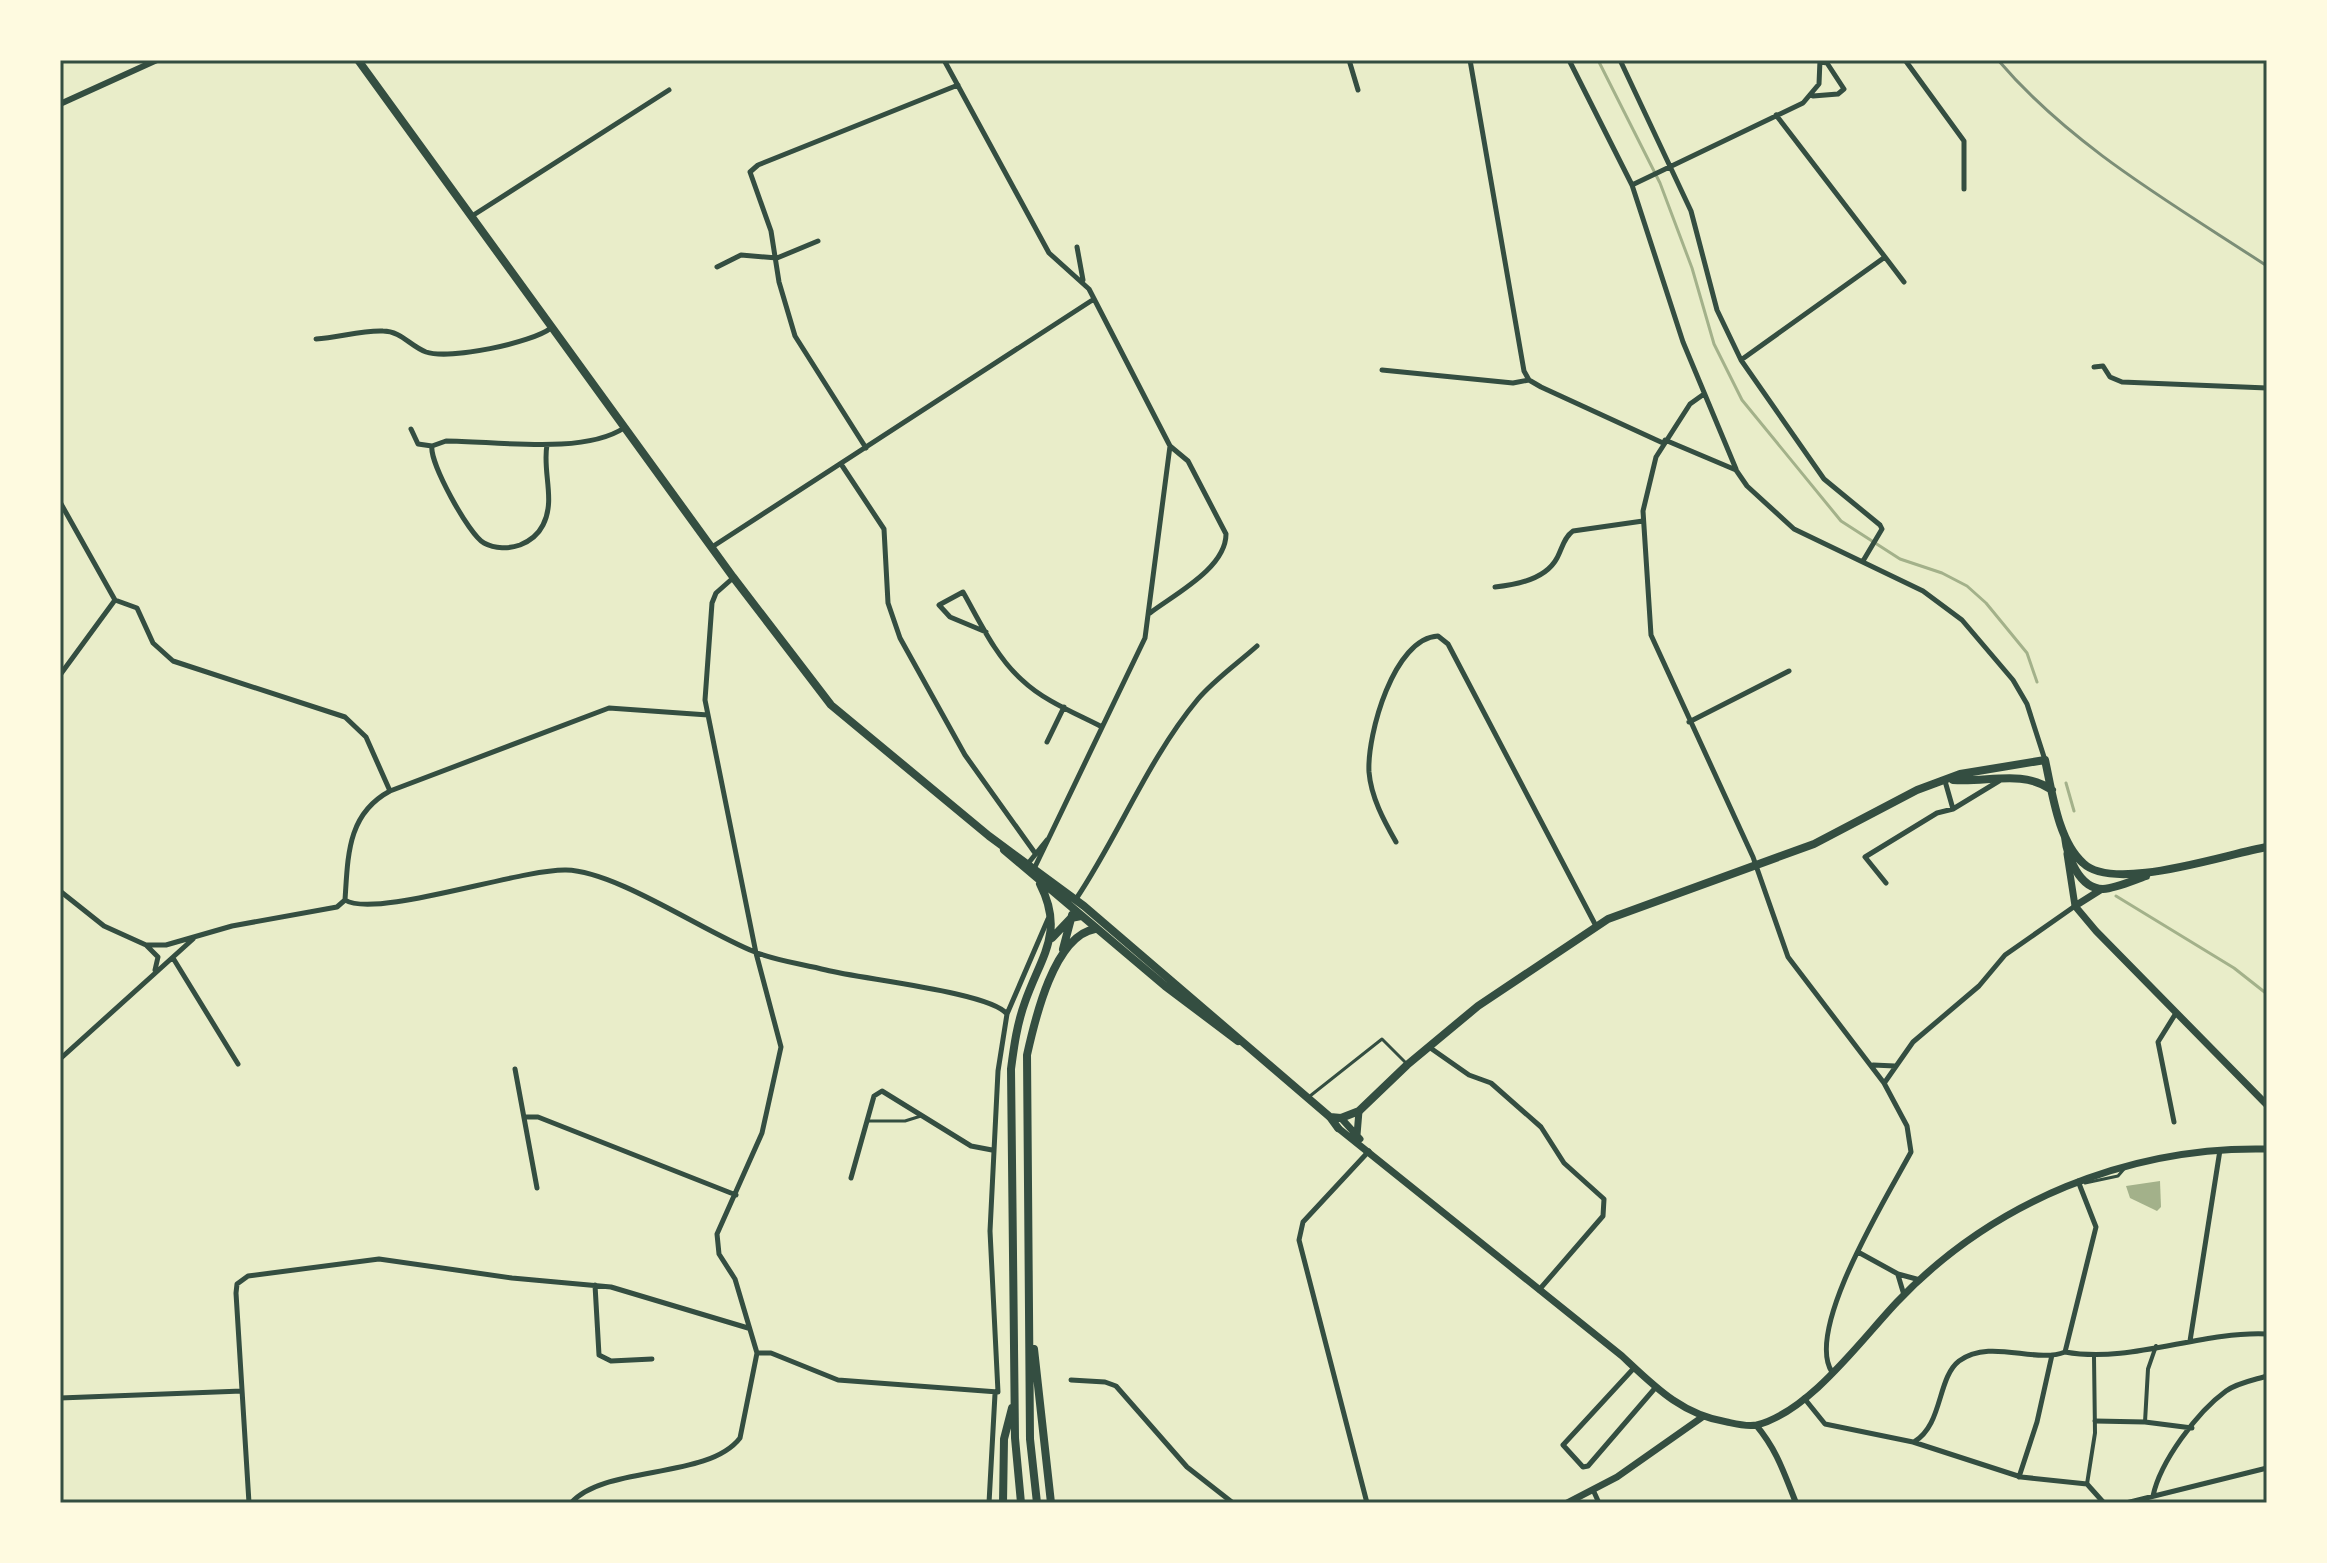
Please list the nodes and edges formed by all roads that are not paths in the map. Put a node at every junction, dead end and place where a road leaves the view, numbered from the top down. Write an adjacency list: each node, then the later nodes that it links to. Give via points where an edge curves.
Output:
1 (157, 60): 10 (street)
2 (358, 60): 20 (main road)
3 (944, 60): 11 (street)
4 (1349, 60): 13 (street)
5 (1470, 60): 34 (street)
6 (1569, 60): 18 (street)
7 (1620, 60): 17 (street)
8 (1905, 60): 19 (street, via 1964,141)
9 (1821, 61): 14 (street); 14 (street, via 1844,89)
10 (144, 63): 15 (street)
11 (958, 85): 24 (street, via 753,168 750,176); 26 (street, via 1049,253)
12 (669, 90): 20 (street)
13 (1358, 90)
14 (1812, 96): 16 (street)
15 (60, 104)
16 (1776, 115): 17 (street); 23 (street)
17 (1671, 166): 18 (street); 31 (street, via 1691,211 1717,310)
18 (1632, 185): 36 (street)
19 (1964, 189)
20 (471, 216): 29 (main road)
21 (818, 241): 24 (street)
22 (1077, 247): 26 (street)
23 (1885, 257): 27 (street); 31 (street)
24 (777, 258): 25 (street, via 741,255); 43 (street, via 795,336)
25 (717, 267)
26 (1083, 281): 28 (street)
27 (1904, 282)
28 (1094, 299): 42 (street); 43 (street)
29 (552, 327): 30 (street, via 513,345 440,354 427,353 396,332); 37 (main road)
30 (316, 339)
31 (1741, 360): 49 (street, via 1824,479 1880,525)
32 (2094, 367): 35 (street, via 2103,366 2122,382)
33 (1382, 370): 34 (street, via 1513,383)
34 (1529, 380): 39 (street)
35 (2267, 388)
36 (1704, 394): 39 (street, via 1690,404); 45 (street)
37 (625, 428): 40 (street, via 607,437); 48 (main road)
38 (411, 429): 41 (street, via 418,444)
39 (1664, 442): 45 (street); 47 (street)
40 (547, 445): 41 (street, via 446,441); 41 (street, via 549,501 543,526 535,537 511,548 483,542 472,533 436,465)
41 (432, 446)
42 (1170, 446): 53 (street); 53 (street, via 1188,461 1226,534 1226,544 1218,559)
43 (866, 448): 44 (street)
44 (841, 464): 48 (street); 73 (street, via 884,529 888,603 900,638 965,755)
45 (1736, 470): 49 (street, via 1780,520)
46 (60, 502): 52 (street)
47 (1643, 521): 51 (street, via 1573,531 1544,572); 60 (street, via 1651,635)
48 (712, 547): 50 (main road)
49 (1863, 561): 63 (street, via 1923,591 1978,635 2027,704)
50 (733, 577): 59 (street, via 712,603); 76 (main road, via 831,705)
51 (1495, 587)
52 (115, 600): 57 (street); 66 (street, via 137,608 153,643 173,661 358,725)
53 (1149, 614): 61 (street, via 1145,638)
54 (986, 632): 54 (street, via 963,592 939,605 950,617); 58 (street, via 1021,680)
55 (1257, 646): 82 (street, via 1198,698)
56 (1789, 671): 60 (street)
57 (60, 675)
58 (1064, 707): 61 (street); 62 (street)
59 (708, 715): 66 (street, via 609,708); 92 (street)
60 (1689, 722): 75 (street)
61 (1102, 727): 70 (street)
62 (1047, 742)
63 (2045, 760): 65 (main road); 67 (main road)
64 (2002, 779): 65 (main road); 67 (main road, via 2023,777); 68 (street)
65 (1947, 780): 68 (street); 75 (main road, via 1890,802 1814,844)
66 (390, 791): 83 (street, via 363,811 355,825)
67 (2052, 791): 69 (main road)
68 (1953, 809): 78 (street, via 1937,813 1865,857)
69 (2064, 828): 74 (main road); 77 (main road, via 2083,864 2108,876)
70 (1053, 833): 73 (street); 76 (street)
71 (1396, 842): 87 (street, via 1382,818 1369,773 1376,718 1385,692 1415,644 1438,636 1448,644)
72 (2267, 847): 77 (main road)
73 (1035, 853): 76 (street)
74 (2067, 853): 80 (main road, via 2080,876); 84 (main road)
75 (1754, 866): 87 (main road); 104 (street, via 1788,957)
76 (1029, 869): 79 (main road); 82 (main road)
77 (2158, 870): 80 (main road)
78 (1886, 883)
79 (1040, 884): 85 (main road); 86 (main road)
80 (2102, 889): 84 (main road)
81 (60, 891): 91 (street, via 104,926)
82 (1076, 899): 86 (main road); 95 (main road)
83 (345, 900): 89 (street, via 337,907); 92 (street, via 358,906 568,870 621,885)
84 (2075, 906): 97 (main road); 105 (street, via 2005,955 1979,986 1913,1042)
85 (1052, 911): 90 (main road); 98 (street)
86 (1073, 912): 88 (main road); 90 (main road); 93 (main road); 95 (main road, via 1090,918)
87 (1596, 926): 100 (main road, via 1478,1006)
88 (1095, 929): 93 (main road, via 1075,935); 99 (main road)
89 (195, 937): 91 (street); 94 (street)
90 (1051, 939): 150 (main road, via 1019,1018 1011,1069)
91 (146, 945): 96 (street, via 158,957)
92 (756, 953): 98 (street, via 968,997 995,1004); 126 (street, via 781,1047 762,1133)
93 (1061, 955): 133 (main road, via 1036,1015 1027,1055)
94 (173, 958): 96 (street); 102 (street)
95 (1143, 958): 99 (main road)
96 (152, 973): 101 (street)
97 (2176, 1013): 109 (main road); 116 (street, via 2158,1042)
98 (1007, 1014): 120 (street)
99 (1245, 1045): 108 (main road)
100 (1429, 1047): 103 (main road); 131 (street, via 1501,1092 1541,1127 1564,1163 1604,1199 1603,1216)
101 (60, 1059)
102 (238, 1064)
103 (1407, 1065): 108 (lane, via 1382,1039); 110 (main road)
104 (1872, 1065): 105 (street); 107 (street)
105 (1896, 1066): 107 (street)
106 (515, 1069): 112 (street)
107 (1884, 1083): 127 (street, via 1907,1126 1911,1152)
108 (1308, 1098): 113 (main road)
109 (2267, 1105)
110 (1359, 1111): 114 (main road); 118 (main road)
111 (921, 1116): 115 (lane); 115 (street, via 882,1091 874,1096); 120 (street, via 971,1146)
112 (524, 1117): 125 (street); 126 (street, via 538,1117)
113 (1330, 1117): 114 (main road); 117 (main road)
114 (1341, 1118): 118 (main road)
115 (867, 1121): 123 (street)
116 (2174, 1122)
117 (1338, 1128): 121 (main road)
118 (1357, 1135): 121 (main road)
119 (2267, 1149): 122 (main road)
120 (992, 1150): 149 (street, via 990,1231 1000,1387)
121 (1369, 1150): 131 (main road); 172 (street, via 1299,1230)
122 (2220, 1150): 124 (main road, via 2130,1163); 136 (street)
123 (851, 1178)
124 (2077, 1180): 129 (main road, via 1988,1228); 138 (street, via 2096,1227)
125 (537, 1188)
126 (736, 1195): 134 (street, via 716,1244 735,1279)
127 (1858, 1252): 128 (street); 144 (street, via 1835,1299 1824,1355)
128 (1898, 1274): 129 (street); 132 (street)
129 (1920, 1280): 132 (main road)
130 (595, 1285): 134 (street); 142 (street, via 599,1355 611,1361); 148 (street, via 379,1259 240,1280 236,1293)
131 (1539, 1290): 143 (main road)
132 (1904, 1295): 144 (main road)
133 (1030, 1326): 169 (main road); 170 (main road)
134 (749, 1328): 139 (street)
135 (2267, 1334): 136 (street)
136 (2190, 1341): 137 (street)
137 (2156, 1346): 141 (street); 155 (street, via 2148,1369)
138 (2065, 1352): 140 (street); 141 (street)
139 (757, 1353): 149 (street, via 771,1353 838,1380); 165 (street, via 740,1438 734,1445 712,1458 591,1488)
140 (2052, 1355): 158 (street, via 1979,1353 1953,1367 1928,1430); 160 (street)
141 (2094, 1357): 154 (street)
142 (652, 1359)
143 (1634, 1368): 147 (main road); 147 (street, via 1563,1445 1583,1467)
144 (1832, 1372): 151 (main road)
145 (2267, 1376): 157 (street, via 2227,1390)
146 (1071, 1380): 171 (street, via 1116,1386 1187,1467)
147 (1656, 1387): 153 (main road)
148 (242, 1391): 152 (street); 164 (street)
149 (993, 1394): 166 (street, via 997,1403)
150 (1015, 1396): 167 (main road, via 1004,1439); 168 (main road)
151 (1803, 1397): 156 (main road); 158 (street, via 1825,1424)
152 (60, 1398)
153 (1701, 1418): 156 (main road); 162 (main road)
154 (2095, 1421): 155 (street); 161 (street)
155 (2145, 1422): 157 (street)
156 (1756, 1425): 175 (street, via 1786,1469)
157 (2192, 1428): 163 (street, via 2164,1463)
158 (1913, 1442): 160 (street)
159 (2266, 1470): 163 (street)
160 (2019, 1477): 161 (street)
161 (2087, 1484): 176 (street)
162 (1594, 1492): 173 (main road); 174 (street)
163 (2149, 1498): 177 (street)
164 (249, 1503)
165 (571, 1503)
166 (989, 1503)
167 (1003, 1503)
168 (1021, 1503)
169 (1037, 1503)
170 (1051, 1503)
171 (1233, 1503)
172 (1367, 1503)
173 (1567, 1503)
174 (1599, 1503)
175 (1796, 1503)
176 (2104, 1503)
177 (2126, 1503)

